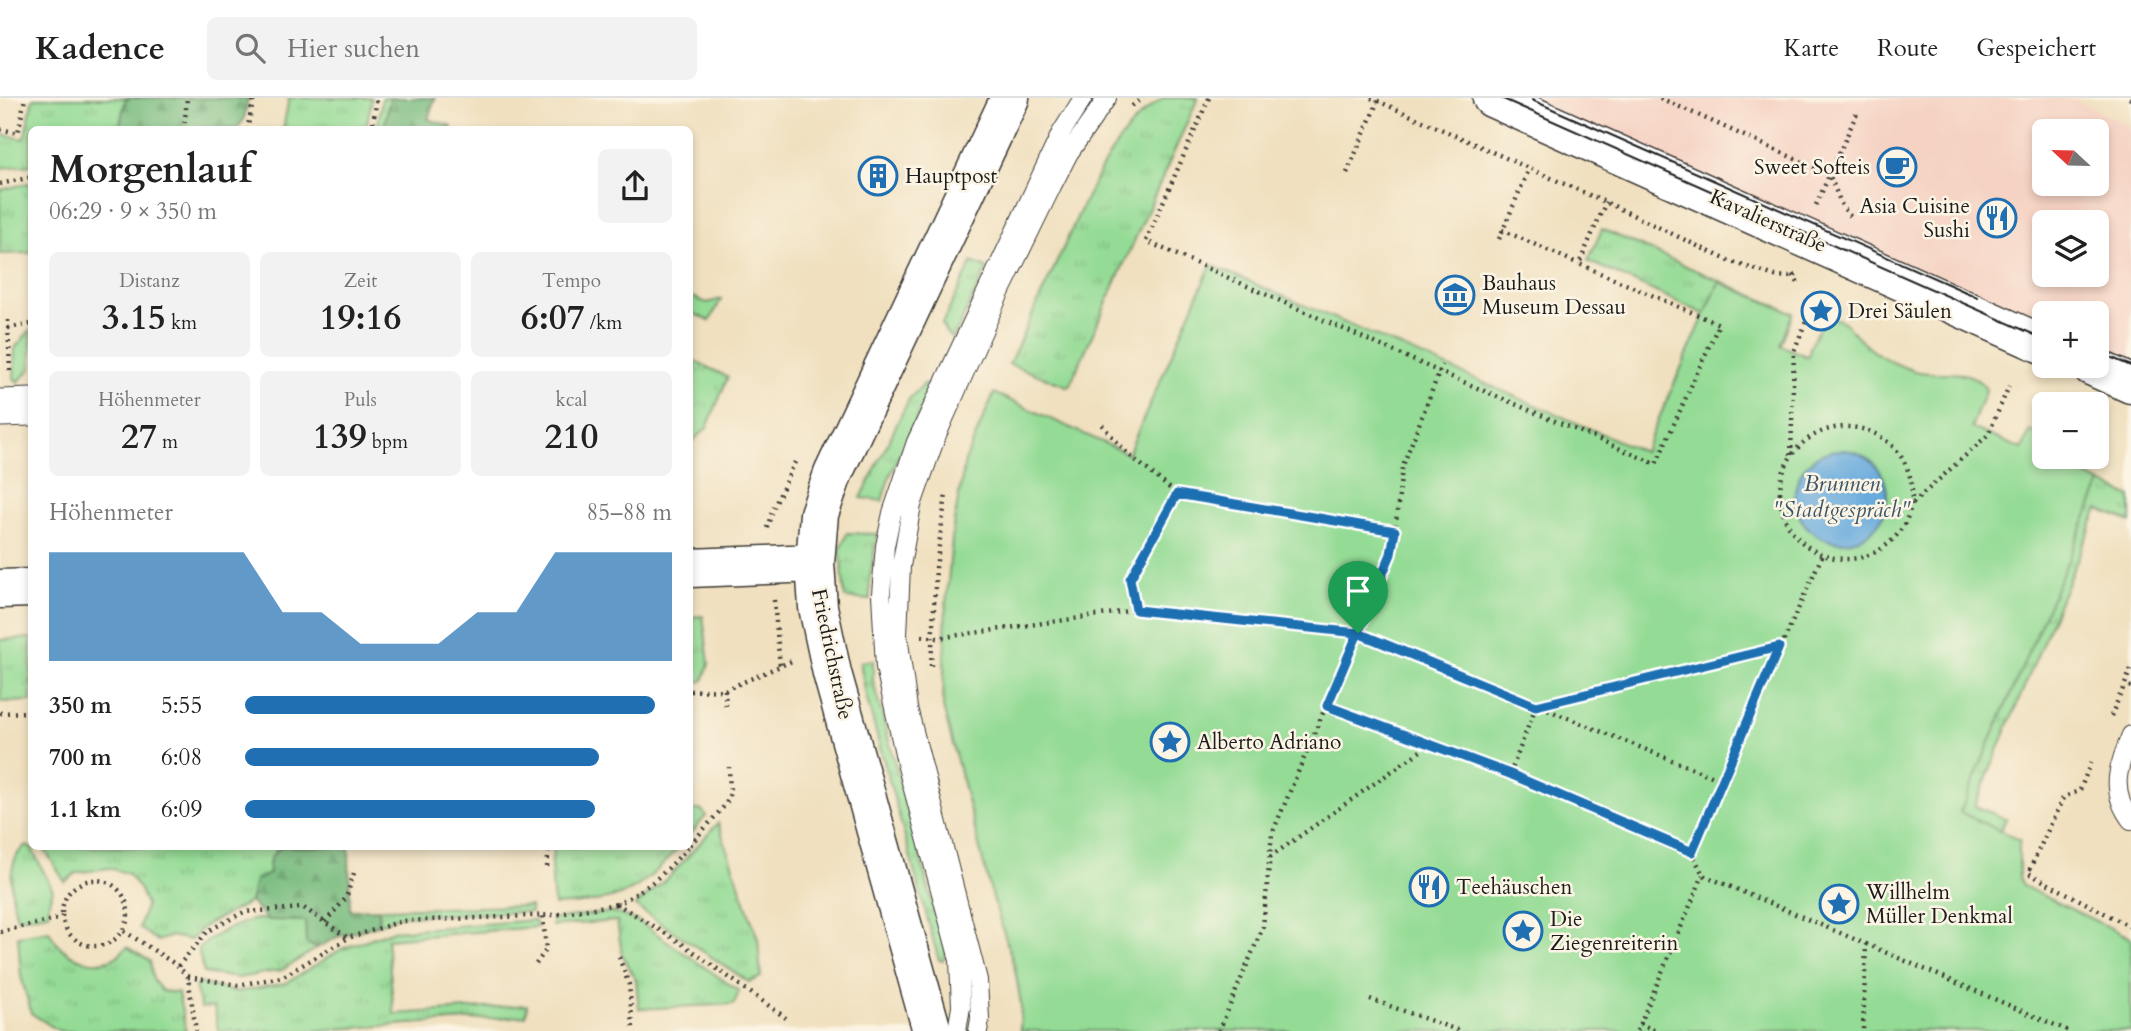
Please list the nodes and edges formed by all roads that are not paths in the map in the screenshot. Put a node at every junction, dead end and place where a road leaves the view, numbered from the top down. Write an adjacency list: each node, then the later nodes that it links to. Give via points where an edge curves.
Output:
1 (1010, 98): 12 (street, Friedrichstraße, via 833,474 819,514)
2 (1083, 98): 20 (lane, via 1061,133 916,442 885,546 881,594 885,667 958,960 961,1007)
3 (1107, 98): 21 (lane, via 1052,186 941,426 912,505 901,566 898,635 908,708 978,980)
4 (1492, 98): 7 (street, Kavalierstraße)
5 (1539, 98): 6 (street, Kavalierstraße)
6 (2032, 316)
7 (2032, 340)
8 (2109, 351): 9 (street)
9 (2131, 360)
10 (2109, 374): 11 (street)
11 (2131, 384)
12 (815, 563): 13 (street); 19 (street, Friedrichstraße, via 826,647)
13 (693, 568)
14 (28, 588): 15 (street)
15 (0, 589)
16 (2131, 735): 17 (lane)
17 (2127, 754): 18 (lane, via 2116,784 2122,808)
18 (2131, 820)
19 (932, 1031)
20 (957, 1031)
21 (978, 1031)

